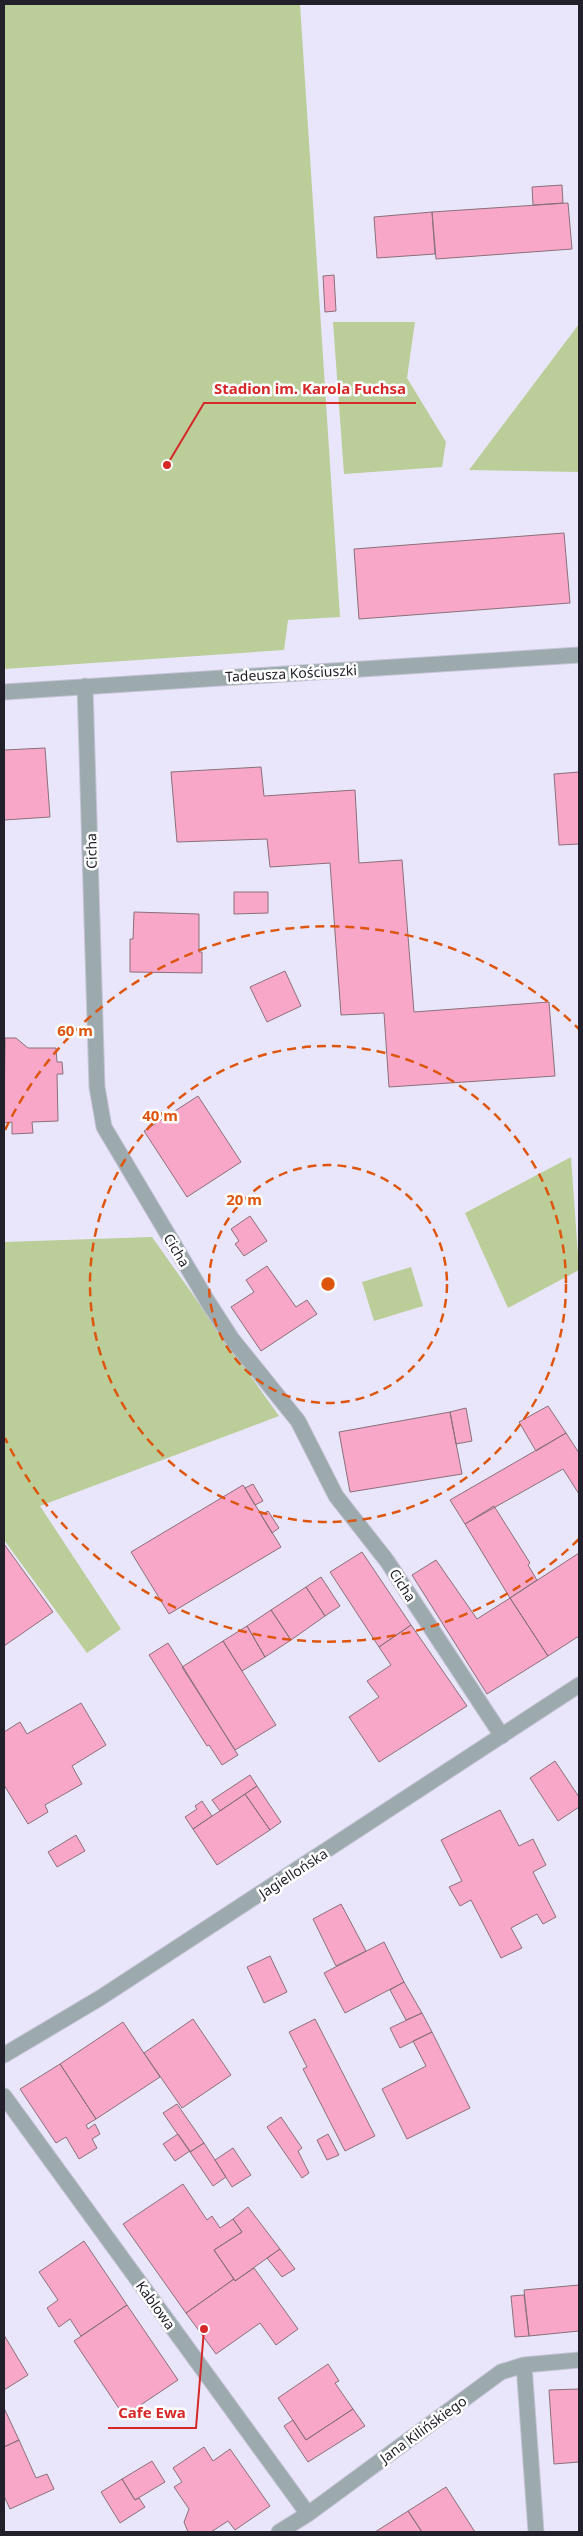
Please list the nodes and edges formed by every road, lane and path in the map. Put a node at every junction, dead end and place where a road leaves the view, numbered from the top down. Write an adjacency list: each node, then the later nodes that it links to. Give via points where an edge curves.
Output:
1 (579, 655): 2 (street, Tadeusza Kościuszki)
2 (85, 686): 3 (street, Tadeusza Kościuszki); 5 (street, Cicha, via 97,1087 104,1127 220,1321 298,1421 336,1496 387,1560)
3 (4, 692)
4 (579, 1685): 5 (street, Jagiellońska)
5 (502, 1736): 6 (street, Jagiellońska, via 100,1998)
6 (4, 2056)
7 (4, 2096): 10 (street, Kablowa)
8 (579, 2360): 9 (street, Jana Kilińskiego)
9 (524, 2365): 10 (street, Jana Kilińskiego, via 501,2372); 12 (street)
10 (308, 2514): 11 (street, Jana Kilińskiego)
11 (279, 2532)
12 (536, 2532)

